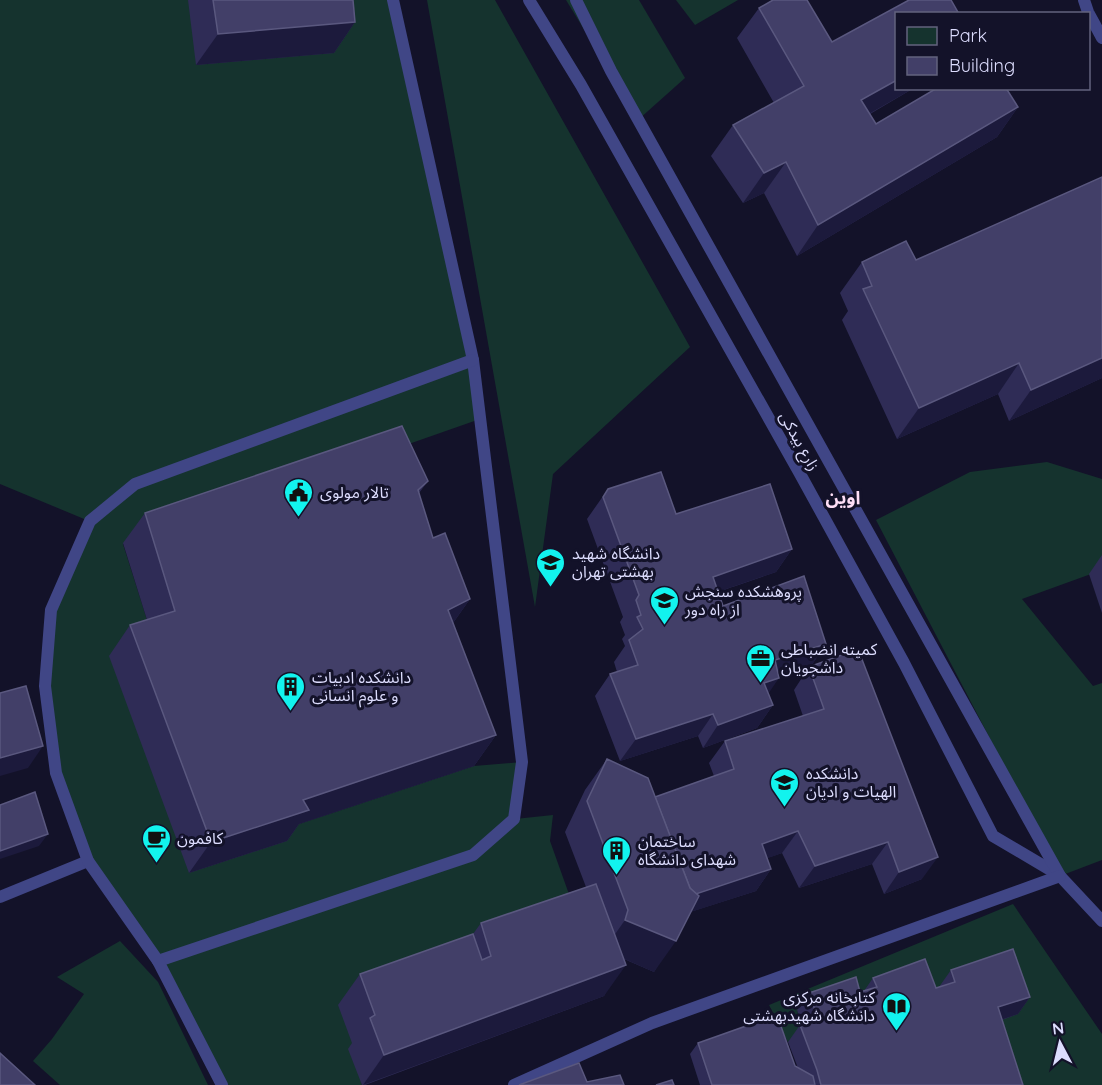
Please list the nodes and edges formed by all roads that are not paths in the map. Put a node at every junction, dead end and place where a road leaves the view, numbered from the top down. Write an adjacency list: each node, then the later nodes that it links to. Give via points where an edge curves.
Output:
1 (393, 0): 6 (lane)
2 (529, 0): 8 (lane, زارع بیدکی, via 799,472 993,836)
3 (576, 0): 8 (lane, زارع بیدکی, via 611,71)
4 (1090, 16): 5 (lane)
5 (1102, 38)
6 (473, 360): 7 (lane, via 135,484 90,521 51,609 45,686 56,773); 11 (lane, via 522,762 514,819 473,855)
7 (88, 861): 9 (lane); 11 (lane)
8 (1060, 876): 10 (lane, زارع بیدکی); 13 (lane, via 652,1023)
9 (0, 897)
10 (1102, 921)
11 (158, 961): 12 (lane)
12 (222, 1085)
13 (514, 1085)

